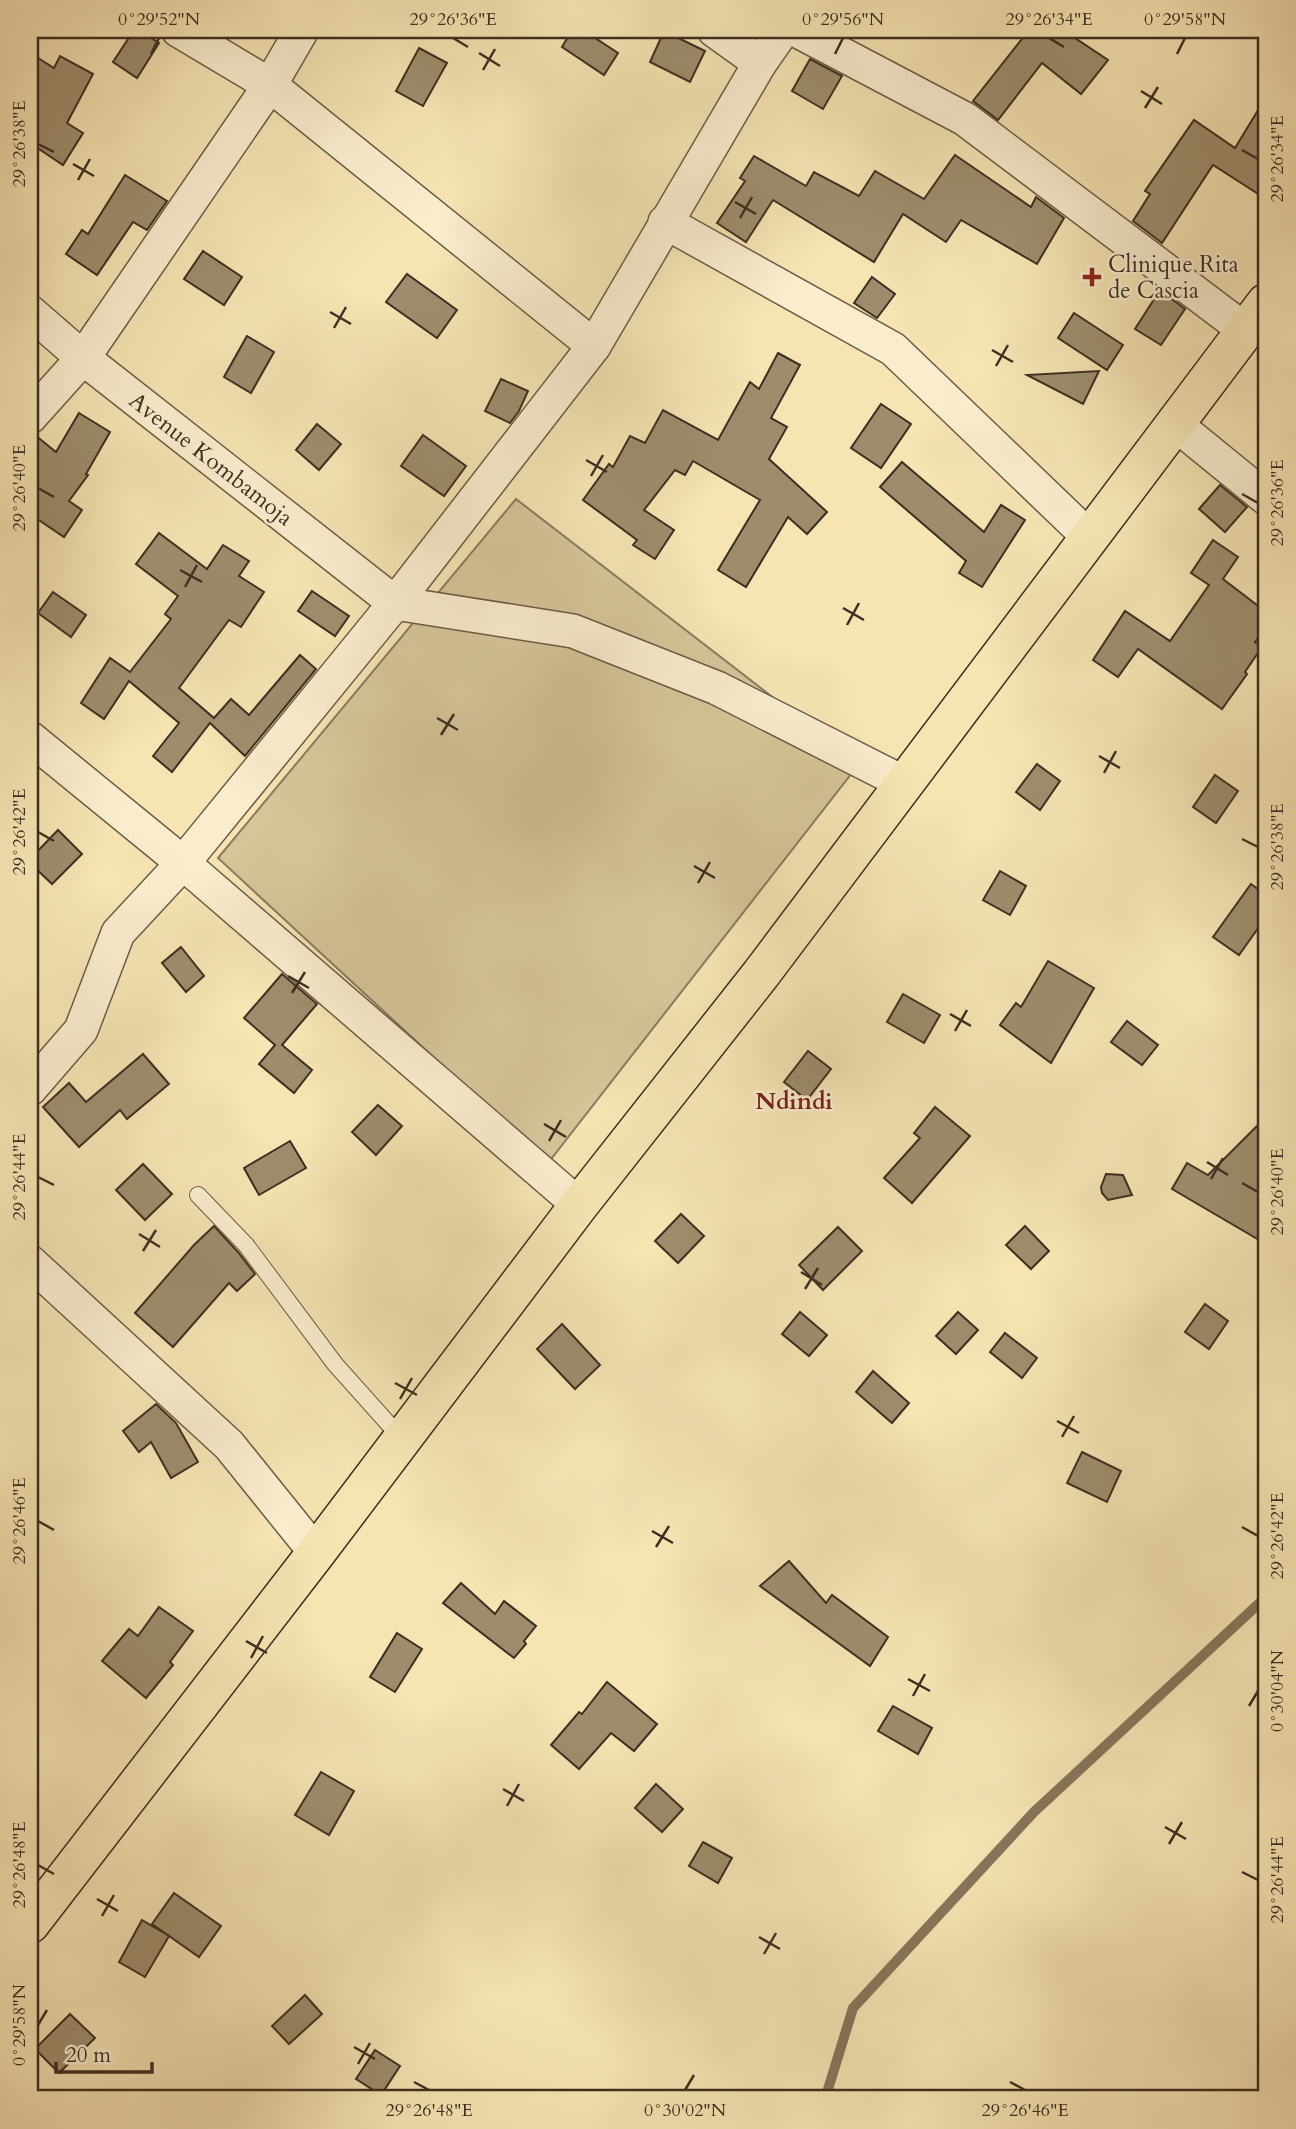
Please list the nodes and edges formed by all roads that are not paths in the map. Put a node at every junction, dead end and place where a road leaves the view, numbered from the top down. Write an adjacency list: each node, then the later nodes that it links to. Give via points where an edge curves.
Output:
1 (178, 30): 7 (street)
2 (302, 30): 7 (street)
3 (714, 30): 6 (street)
4 (783, 30): 6 (street)
5 (796, 30): 10 (street, via 965,118)
6 (760, 63): 8 (street)
7 (270, 85): 11 (street); 12 (street)
8 (665, 222): 11 (street); 16 (street, via 893,349)
9 (30, 312): 12 (street, Avenue Kombamoja)
10 (1256, 317): 14 (main road)
11 (594, 346): 17 (street)
12 (83, 359): 13 (street); 17 (street, Avenue Kombamoja)
13 (30, 417)
14 (1174, 423): 15 (street); 16 (main road)
15 (1266, 498)
16 (1089, 537): 19 (main road)
17 (395, 603): 19 (street, via 573,631 716,688); 20 (street)
18 (30, 738): 20 (street)
19 (904, 783): 23 (main road)
20 (183, 863): 21 (street, via 118,933 81,1030); 23 (street)
21 (30, 1089)
22 (198, 1195): 25 (lane, via 246,1245 335,1364)
23 (579, 1205): 25 (main road)
24 (30, 1262): 26 (street, via 229,1445)
25 (402, 1439): 26 (main road)
26 (316, 1553): 27 (main road)
27 (30, 1924)

